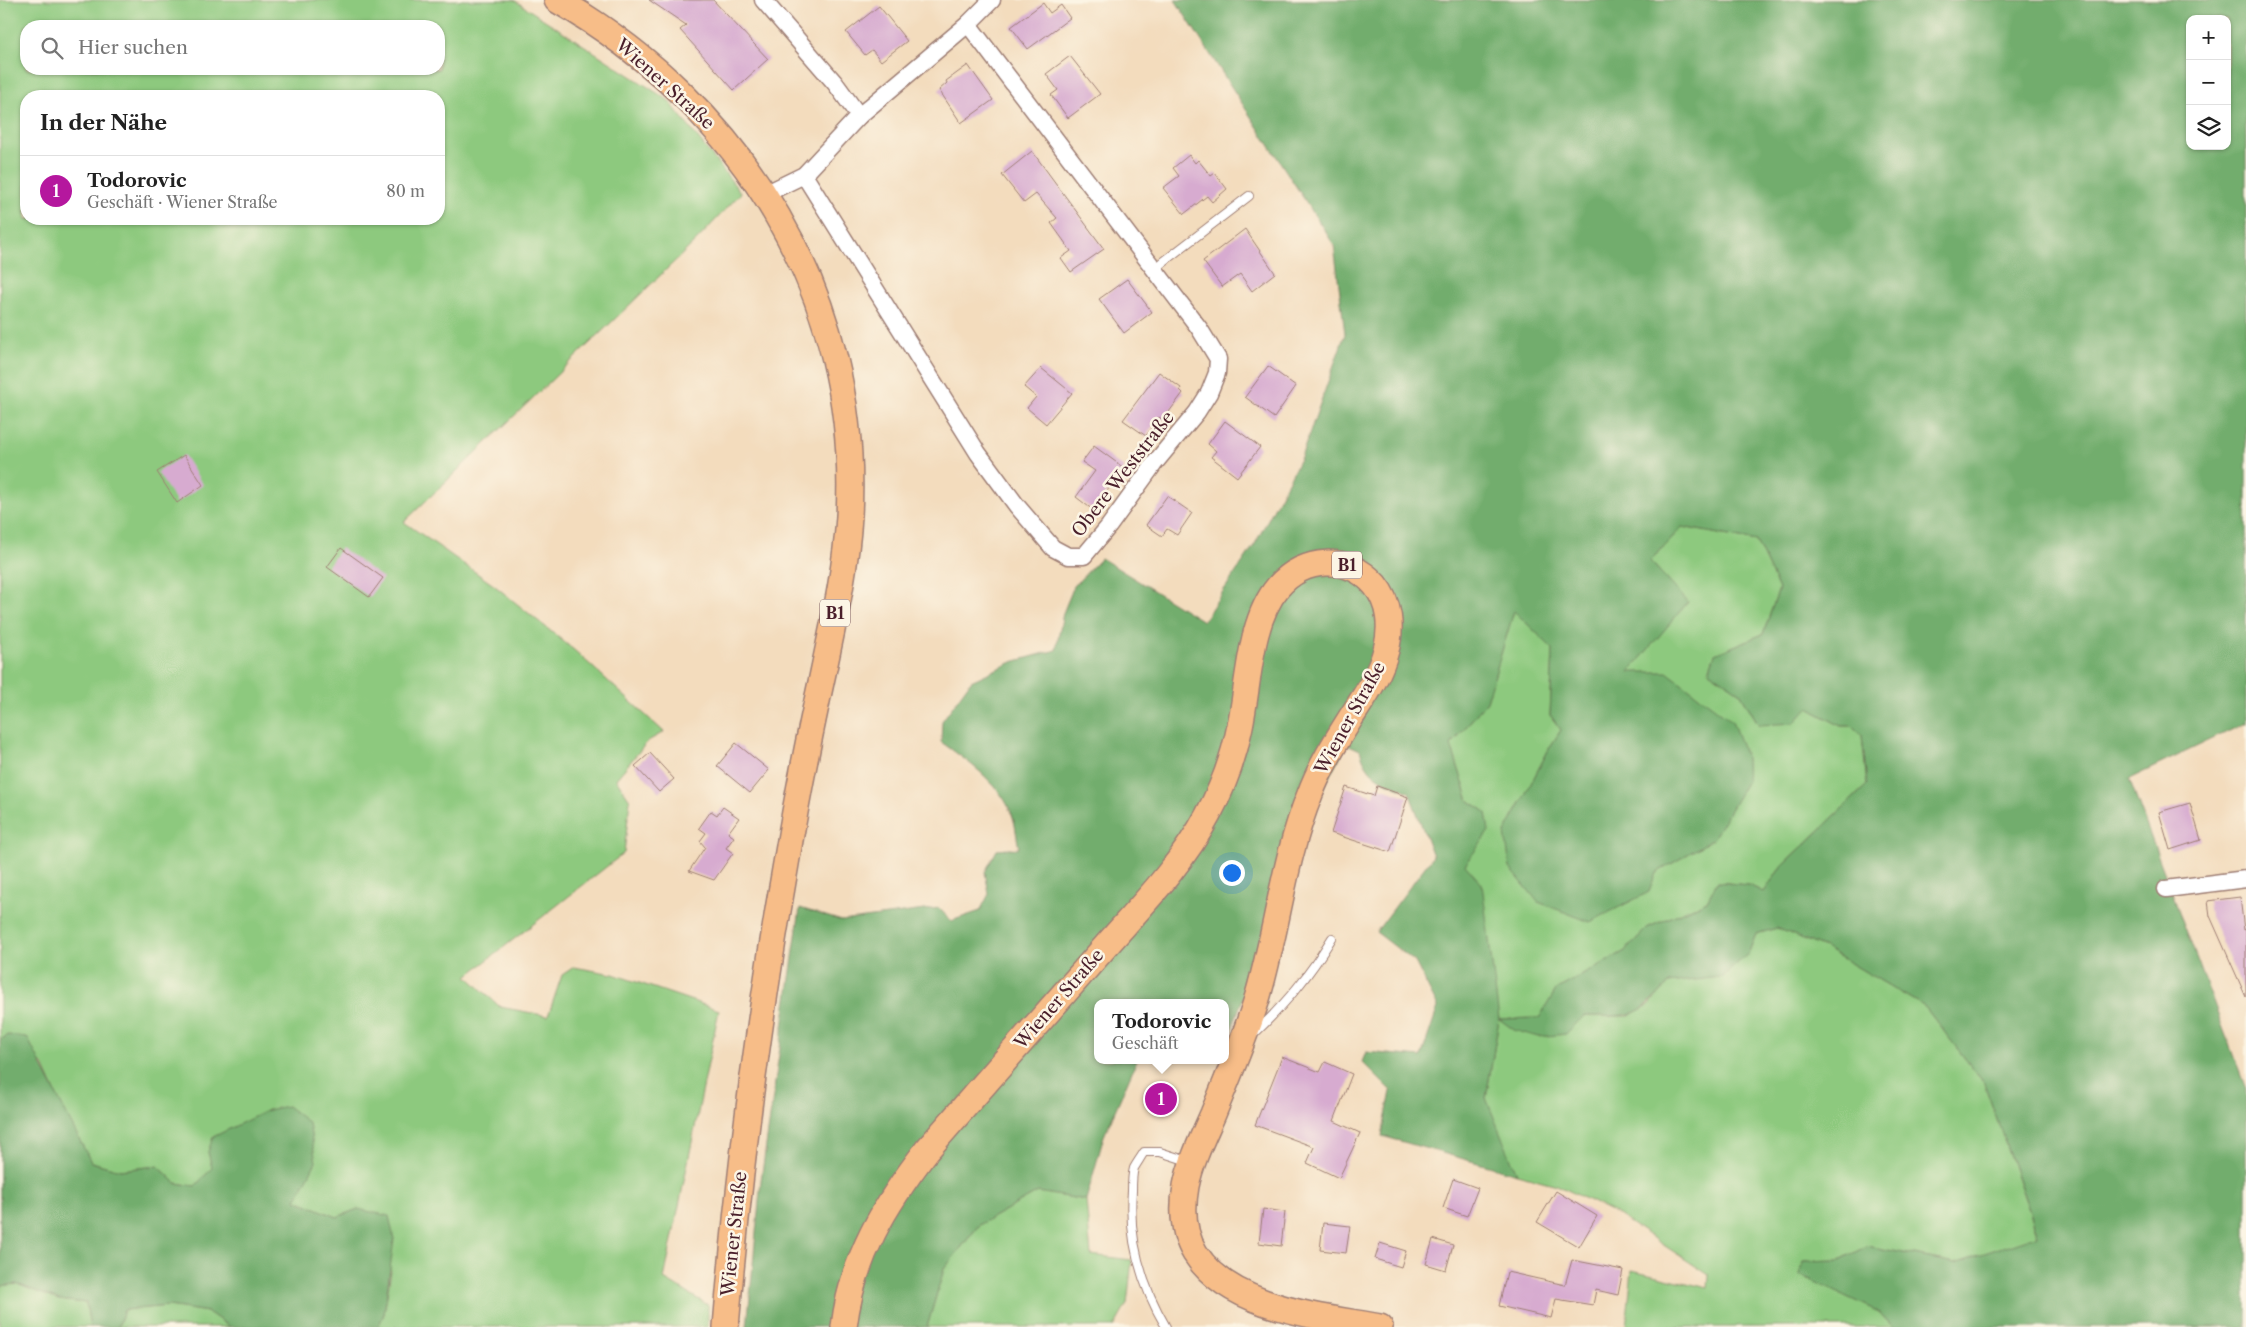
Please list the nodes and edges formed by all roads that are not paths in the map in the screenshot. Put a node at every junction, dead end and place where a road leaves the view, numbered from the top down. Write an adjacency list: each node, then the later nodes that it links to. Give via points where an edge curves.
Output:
1 (557, 0): 7 (main road, Wiener Straße / B1, via 617,39 673,86 719,133)
2 (763, 0): 5 (street)
3 (992, 0): 4 (street)
4 (968, 24): 5 (street); 9 (street, Obere Weststraße)
5 (860, 116): 6 (street)
6 (804, 175): 7 (street); 9 (street, Obere Weststraße, via 978,453 1053,548 1068,556 1084,556 1109,526 1197,412 1217,373 1218,359 1212,346)
7 (765, 194): 15 (main road, Wiener Straße / B1, via 801,261 829,337 844,409 849,516 842,580 796,807 765,986 742,1159)
8 (1249, 196): 9 (lane)
9 (1154, 269)
10 (2246, 879): 11 (street)
11 (2166, 889)
12 (1332, 938): 13 (lane, via 1288,1000)
13 (1240, 1048): 14 (main road, Wiener Straße / B1); 16 (main road, Wiener Straße / B1, via 1262,979 1309,795 1373,680 1388,644 1388,614 1381,594 1363,574 1346,565 1321,563 1301,568 1274,592 1260,623 1232,760 1207,817 1172,868 900,1185 864,1249)
14 (1192, 1163): 17 (lane, via 1160,1152 1144,1152 1134,1169 1130,1213 1133,1242 1152,1300); 18 (main road, Wiener Straße / B1, via 1185,1194 1185,1223 1192,1248 1210,1272 1235,1290 1272,1305)
15 (726, 1327)
16 (844, 1327)
17 (1166, 1327)
18 (1380, 1327)

